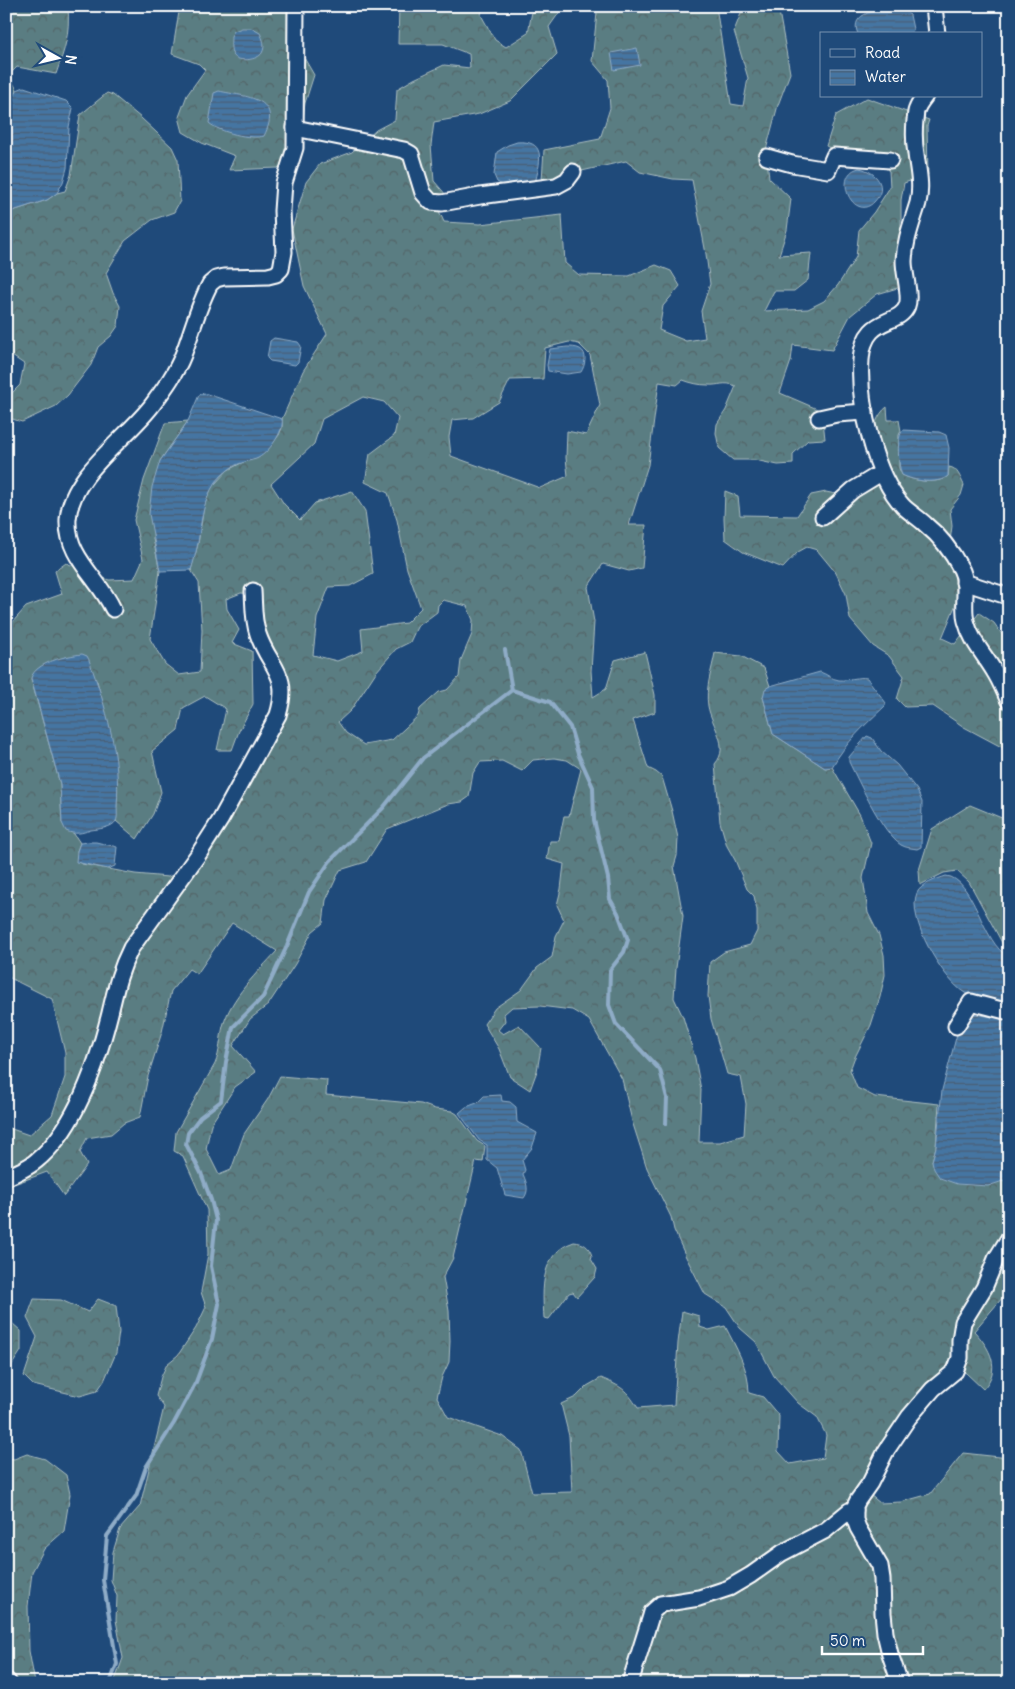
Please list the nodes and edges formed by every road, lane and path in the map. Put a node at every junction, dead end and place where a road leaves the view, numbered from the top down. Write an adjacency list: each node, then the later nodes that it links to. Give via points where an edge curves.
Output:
1 (296, 6): 5 (street)
2 (934, 6): 3 (street)
3 (937, 32)
4 (924, 98): 9 (street, via 916,110 914,131 920,192 906,245 908,304 903,312 874,329 863,346)
5 (295, 128): 8 (street, via 404,150 411,154 423,193 431,202 556,186); 16 (street, via 295,148 284,183 281,269 268,276 224,277 210,284 171,377 134,427 85,478 70,507 68,520 75,552)
6 (767, 157): 7 (street, via 828,170 834,156)
7 (890, 160)
8 (573, 172)
9 (865, 412): 10 (street); 11 (street, via 876,462)
10 (819, 418)
11 (882, 473): 12 (street, via 853,490); 13 (street, via 904,508 943,541 962,571)
12 (823, 517)
13 (964, 582): 15 (street); 17 (street, via 964,609 970,633)
14 (254, 591): 20 (street, via 254,621 258,636 280,677 282,698 278,715 221,820 124,962 82,1097 47,1151 31,1165)
15 (1004, 596)
16 (113, 609)
17 (1009, 701)
18 (1009, 1012): 19 (street, via 971,1002)
19 (956, 1026)
20 (6, 1178)
21 (1009, 1238): 22 (street, via 963,1322 958,1366 909,1417)
22 (855, 1510): 23 (street, via 729,1588 699,1598 668,1602 657,1608 652,1612); 24 (street, via 858,1528 880,1566 885,1633)
23 (630, 1683)
24 (900, 1683)

